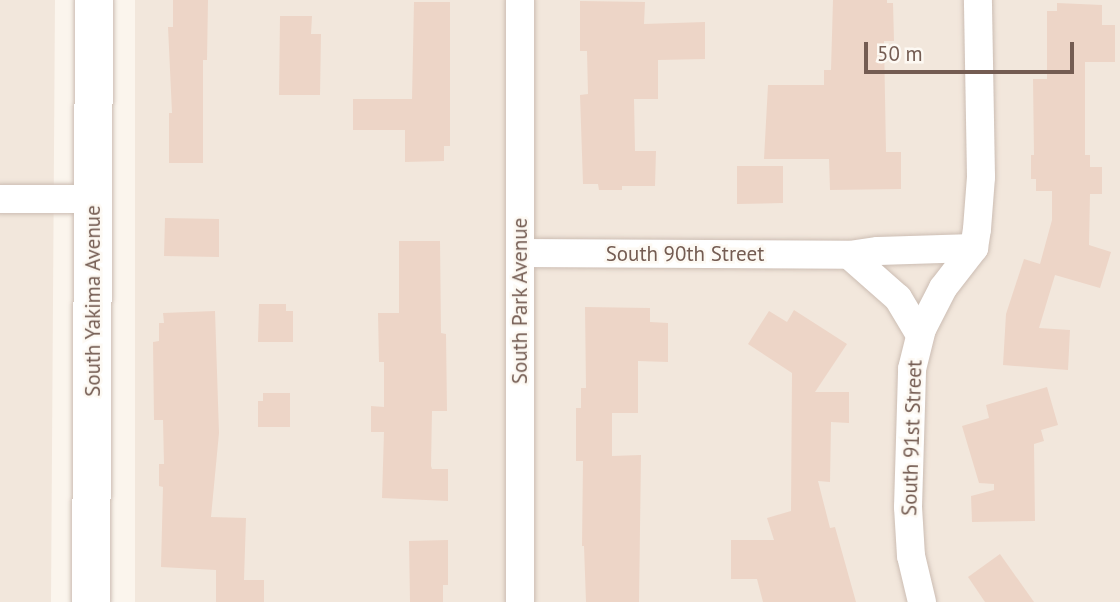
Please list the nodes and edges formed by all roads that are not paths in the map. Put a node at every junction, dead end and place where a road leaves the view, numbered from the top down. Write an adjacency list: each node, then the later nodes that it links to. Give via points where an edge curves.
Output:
1 (94, 0): 5 (main road, South Yakima Avenue)
2 (520, 0): 7 (street, South Park Avenue)
3 (978, 0): 6 (street, via 981,177)
4 (0, 199): 5 (street)
5 (93, 199): 10 (main road, South Yakima Avenue)
6 (974, 248): 8 (street, South 90th Street); 9 (street, South 91st Street, via 943,288)
7 (521, 253): 8 (street, South 90th Street); 11 (street, South Park Avenue)
8 (849, 255): 9 (street, via 898,298)
9 (920, 335): 12 (street, South 91st Street, via 912,369 908,507 911,556)
10 (91, 602)
11 (520, 602)
12 (922, 602)

